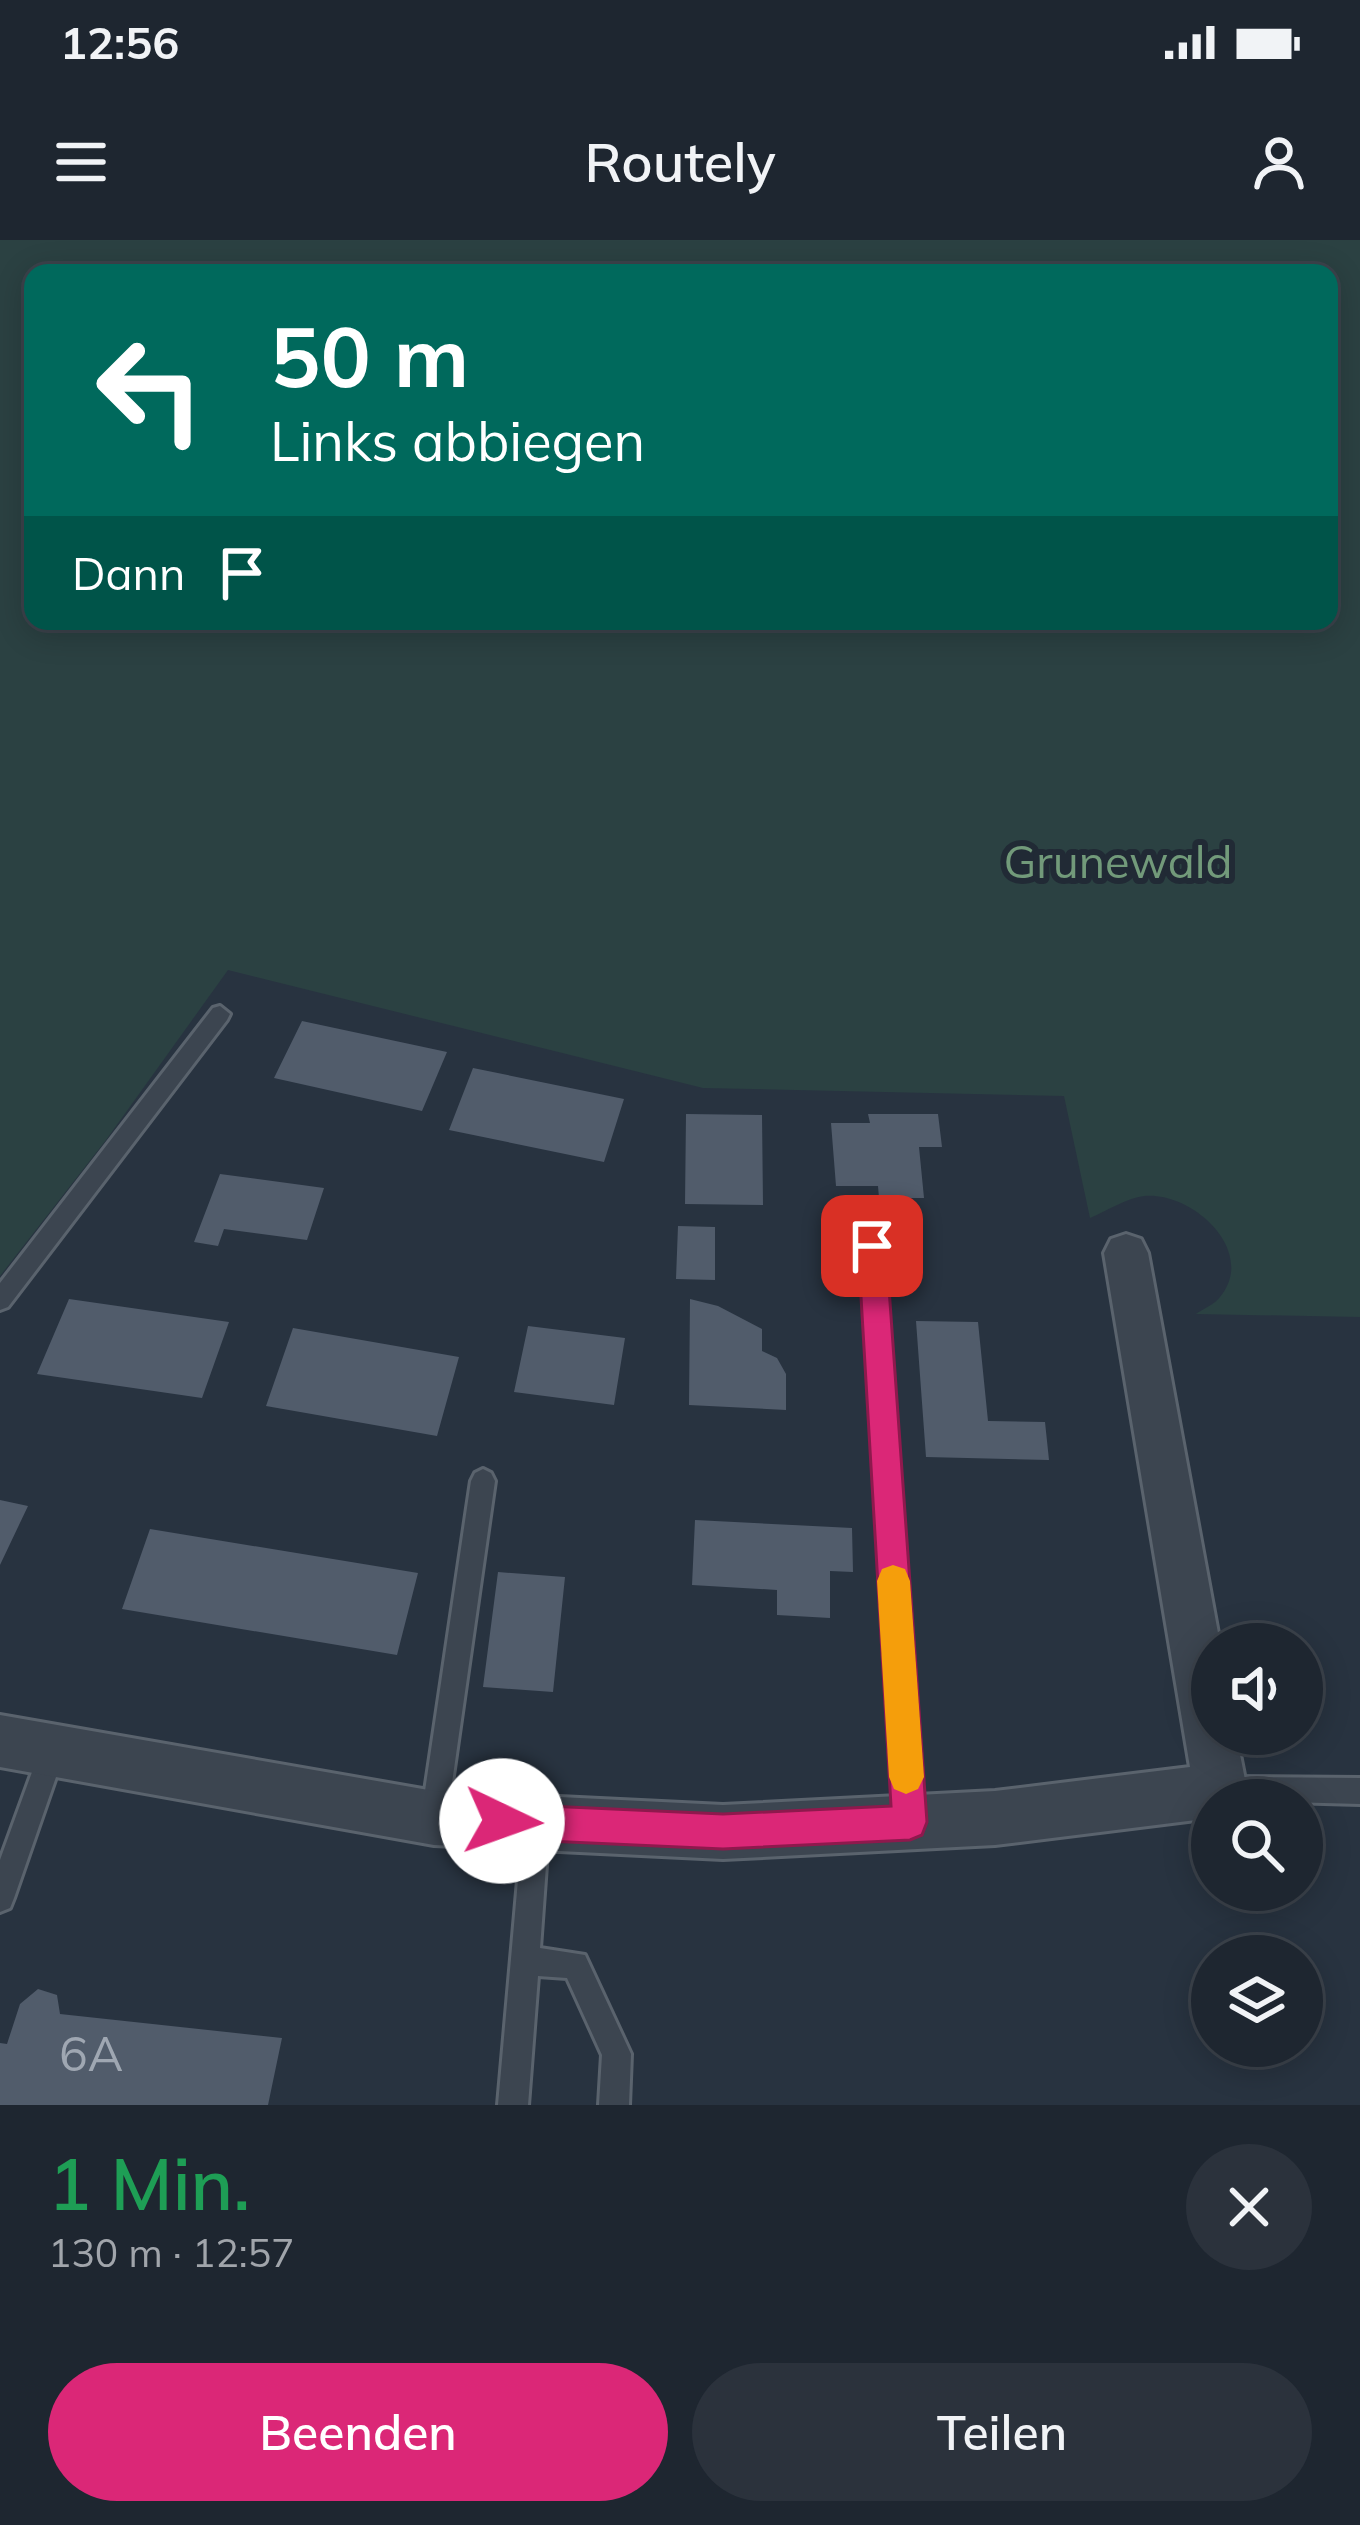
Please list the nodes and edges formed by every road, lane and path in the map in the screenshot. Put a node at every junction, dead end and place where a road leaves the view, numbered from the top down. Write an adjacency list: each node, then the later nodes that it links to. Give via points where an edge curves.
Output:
1 (220, 1014): 4 (lane)
2 (872, 1246): 13 (lane)
3 (1126, 1253): 8 (street)
4 (0, 1300)
5 (483, 1481): 12 (lane)
6 (0, 1741): 7 (street)
7 (52, 1751): 12 (street); 15 (lane)
8 (1218, 1779)
9 (1323, 1791): 10 (lane)
10 (1360, 1791)
11 (1191, 1794): 13 (street)
12 (434, 1818): 14 (street)
13 (910, 1822): 14 (street, via 723,1832)
14 (536, 1823): 16 (lane)
15 (0, 1898)
16 (525, 1961): 17 (lane); 18 (lane, via 575,1965 617,2054)
17 (513, 2105)
18 (614, 2105)

